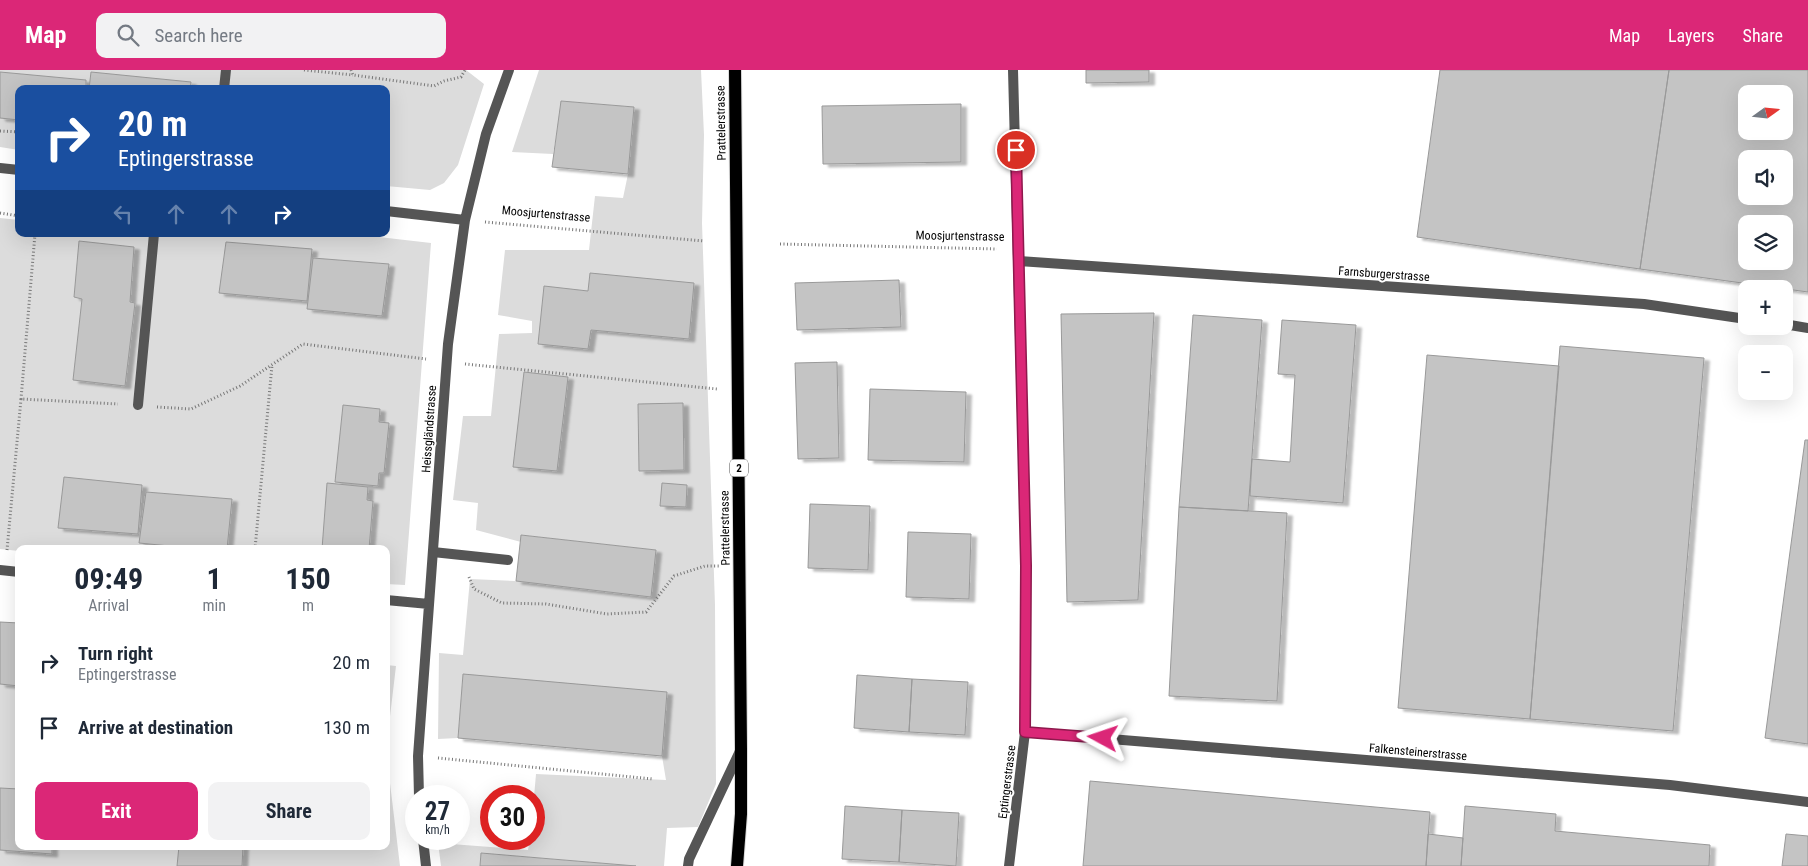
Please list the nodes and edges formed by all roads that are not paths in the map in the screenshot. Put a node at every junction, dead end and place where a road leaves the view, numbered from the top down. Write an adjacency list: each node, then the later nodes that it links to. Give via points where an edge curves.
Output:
1 (226, 70): 5 (street)
2 (509, 70): 9 (street, Heissgländstrasse, via 486,134)
3 (735, 70): 21 (main road, Prattelerstrasse / 2)
4 (1013, 70): 11 (street, Eptingerstrasse)
5 (224, 85)
6 (0, 168): 7 (street)
7 (15, 170)
8 (390, 211): 9 (street)
9 (465, 220): 16 (street, Heissgländstrasse, via 446,362)
10 (154, 237): 15 (street)
11 (1019, 261): 12 (street, Farnsburgerstrasse, via 1644,304); 20 (street, Eptingerstrasse, via 1026,566)
12 (1738, 318)
13 (1793, 326): 14 (street)
14 (1808, 328)
15 (138, 405)
16 (433, 552): 17 (street); 19 (street, Heissgländstrasse)
17 (508, 560)
18 (390, 600): 19 (street)
19 (429, 604): 22 (street, Heissgländstrasse, via 418,756)
20 (1025, 732): 23 (street, Falkensteinerstrasse, via 1670,785); 28 (street, Eptingerstrasse)
21 (741, 748): 26 (street); 27 (main road, Prattelerstrasse / 2)
22 (419, 785)
23 (1808, 802)
24 (424, 850): 25 (street)
25 (426, 866)
26 (688, 866)
27 (737, 866)
28 (1009, 866)

